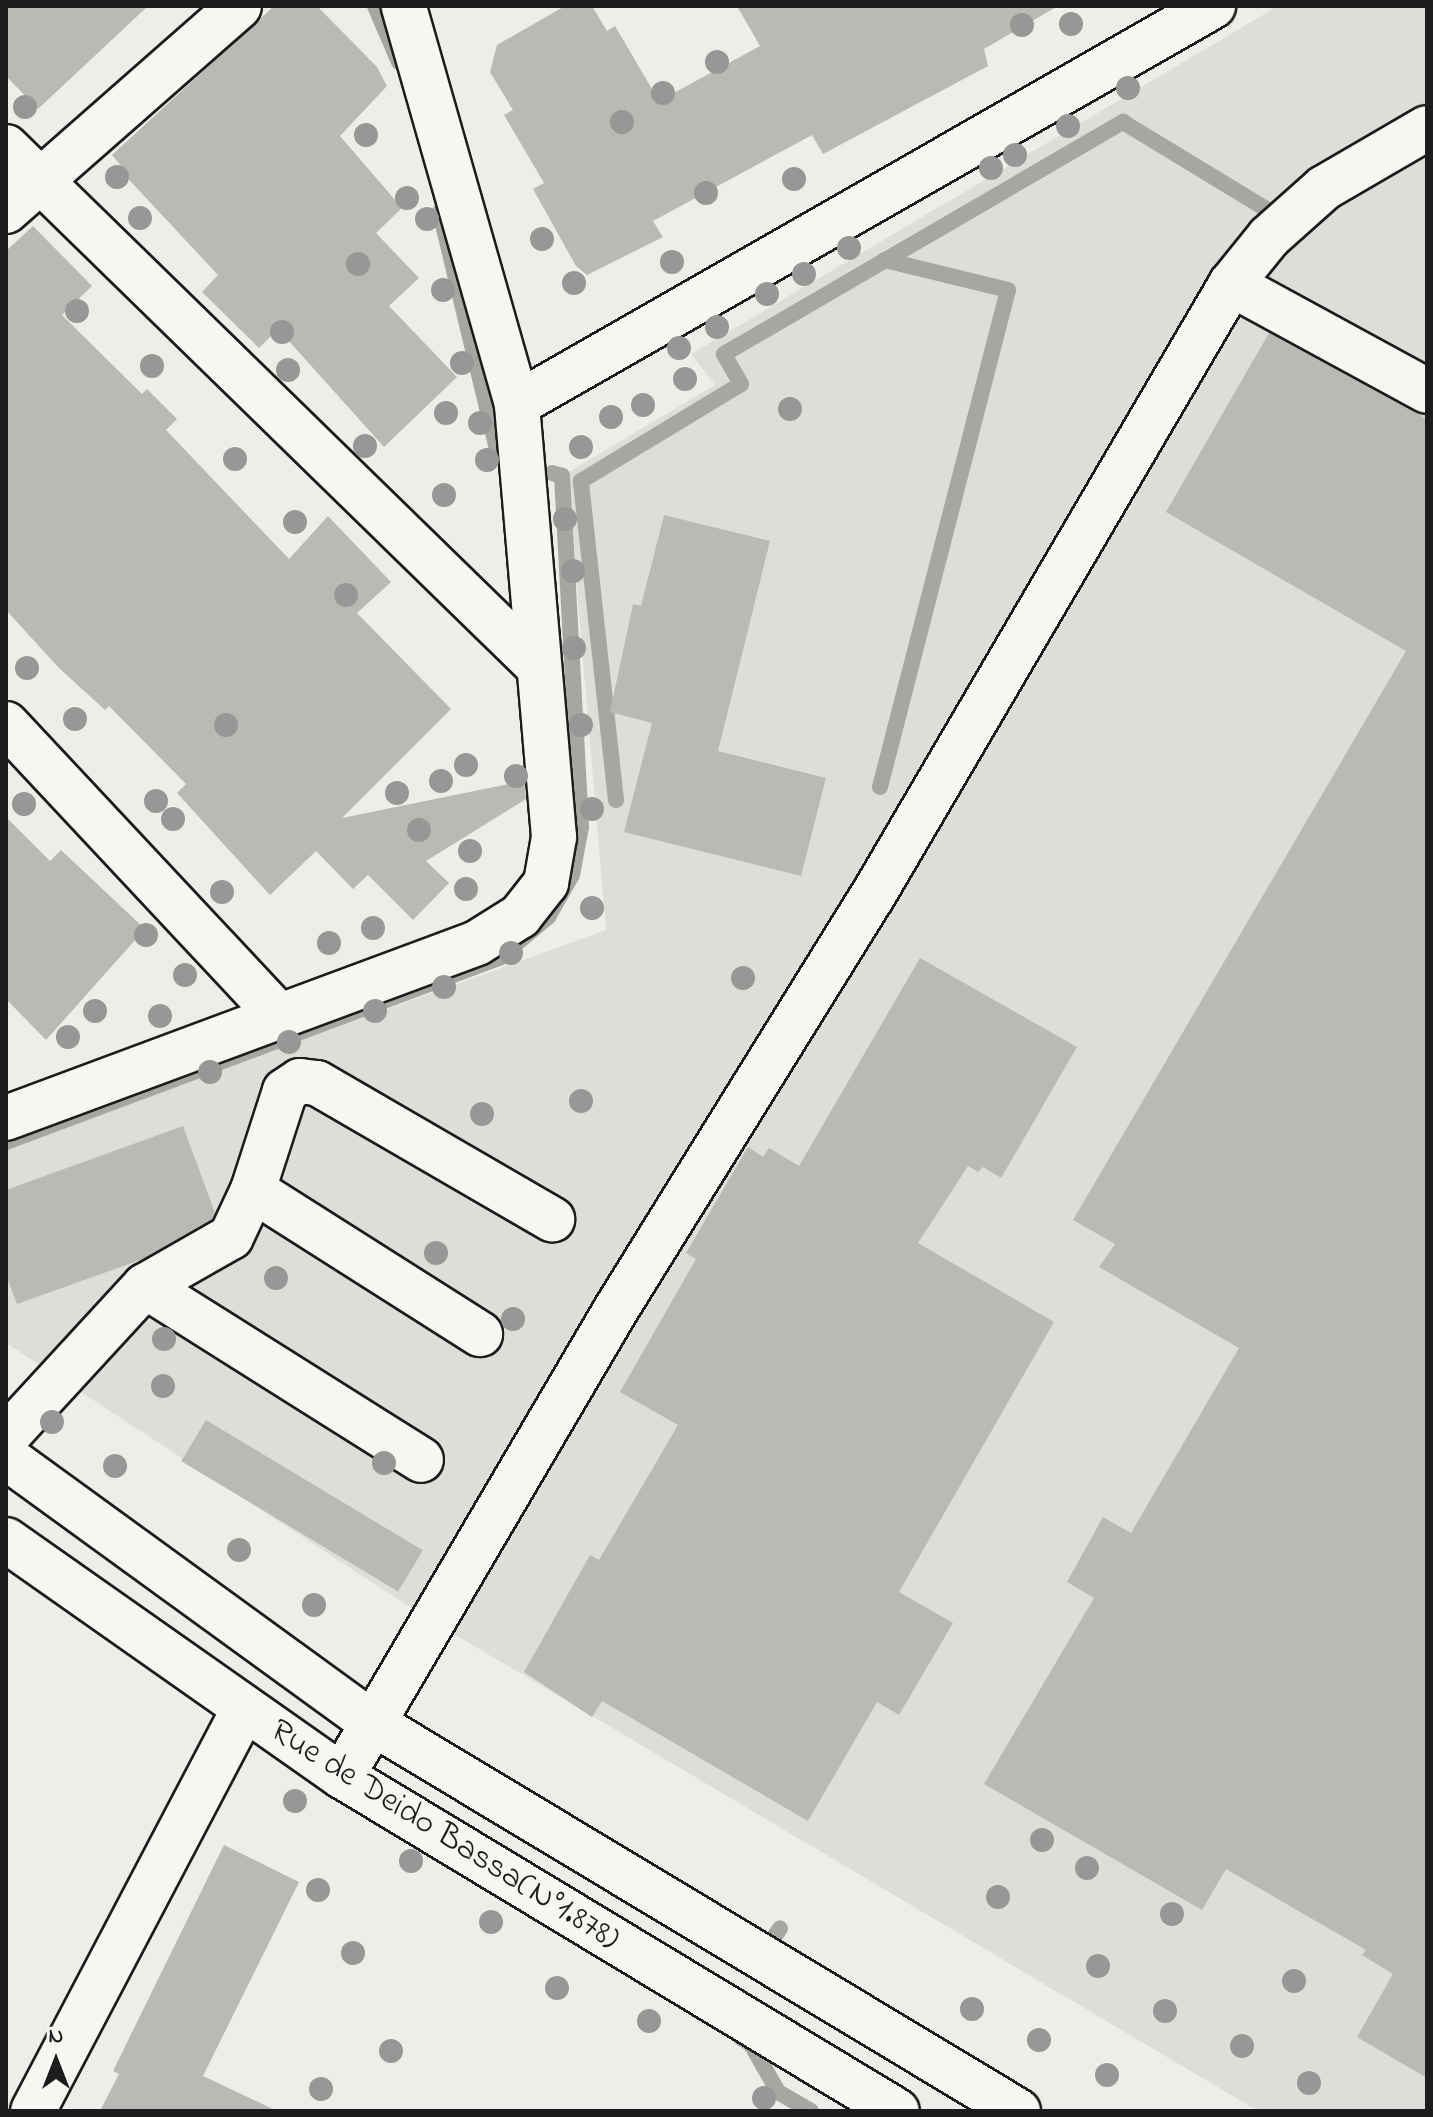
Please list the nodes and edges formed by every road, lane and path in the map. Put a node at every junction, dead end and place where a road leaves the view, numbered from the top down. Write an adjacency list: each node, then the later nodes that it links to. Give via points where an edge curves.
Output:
1 (239, 6): 6 (street)
2 (404, 6): 10 (street)
3 (1213, 6): 10 (street)
4 (1427, 128): 8 (street, via 1324,188 1269,237)
5 (6, 147): 6 (street)
6 (38, 179): 7 (street); 11 (street)
7 (6, 211)
8 (1231, 284): 9 (street); 24 (street, via 872,897 615,1311)
9 (1427, 391)
10 (517, 404): 11 (street)
11 (538, 666): 13 (street, via 554,837 546,883 520,916 477,943)
12 (6, 724): 13 (street)
13 (281, 1018): 14 (street)
14 (6, 1118)
15 (253, 1190): 16 (street, via 285,1091 300,1081 317,1083); 17 (street, via 231,1237); 18 (street)
16 (552, 1219)
17 (145, 1286): 19 (street); 21 (street)
18 (480, 1334)
19 (6, 1437)
20 (6, 1457): 24 (street)
21 (421, 1460)
22 (6, 1540): 23 (street, Rue de Deido Bassa(N°1.878))
23 (243, 1711): 25 (street, Rue de Deido Bassa(N°1.878)); 26 (street)
24 (371, 1722): 25 (street); 28 (street)
25 (342, 1776): 27 (street, Rue de Deido Bassa(N°1.878))
26 (33, 2111)
27 (897, 2111)
28 (1018, 2111)

